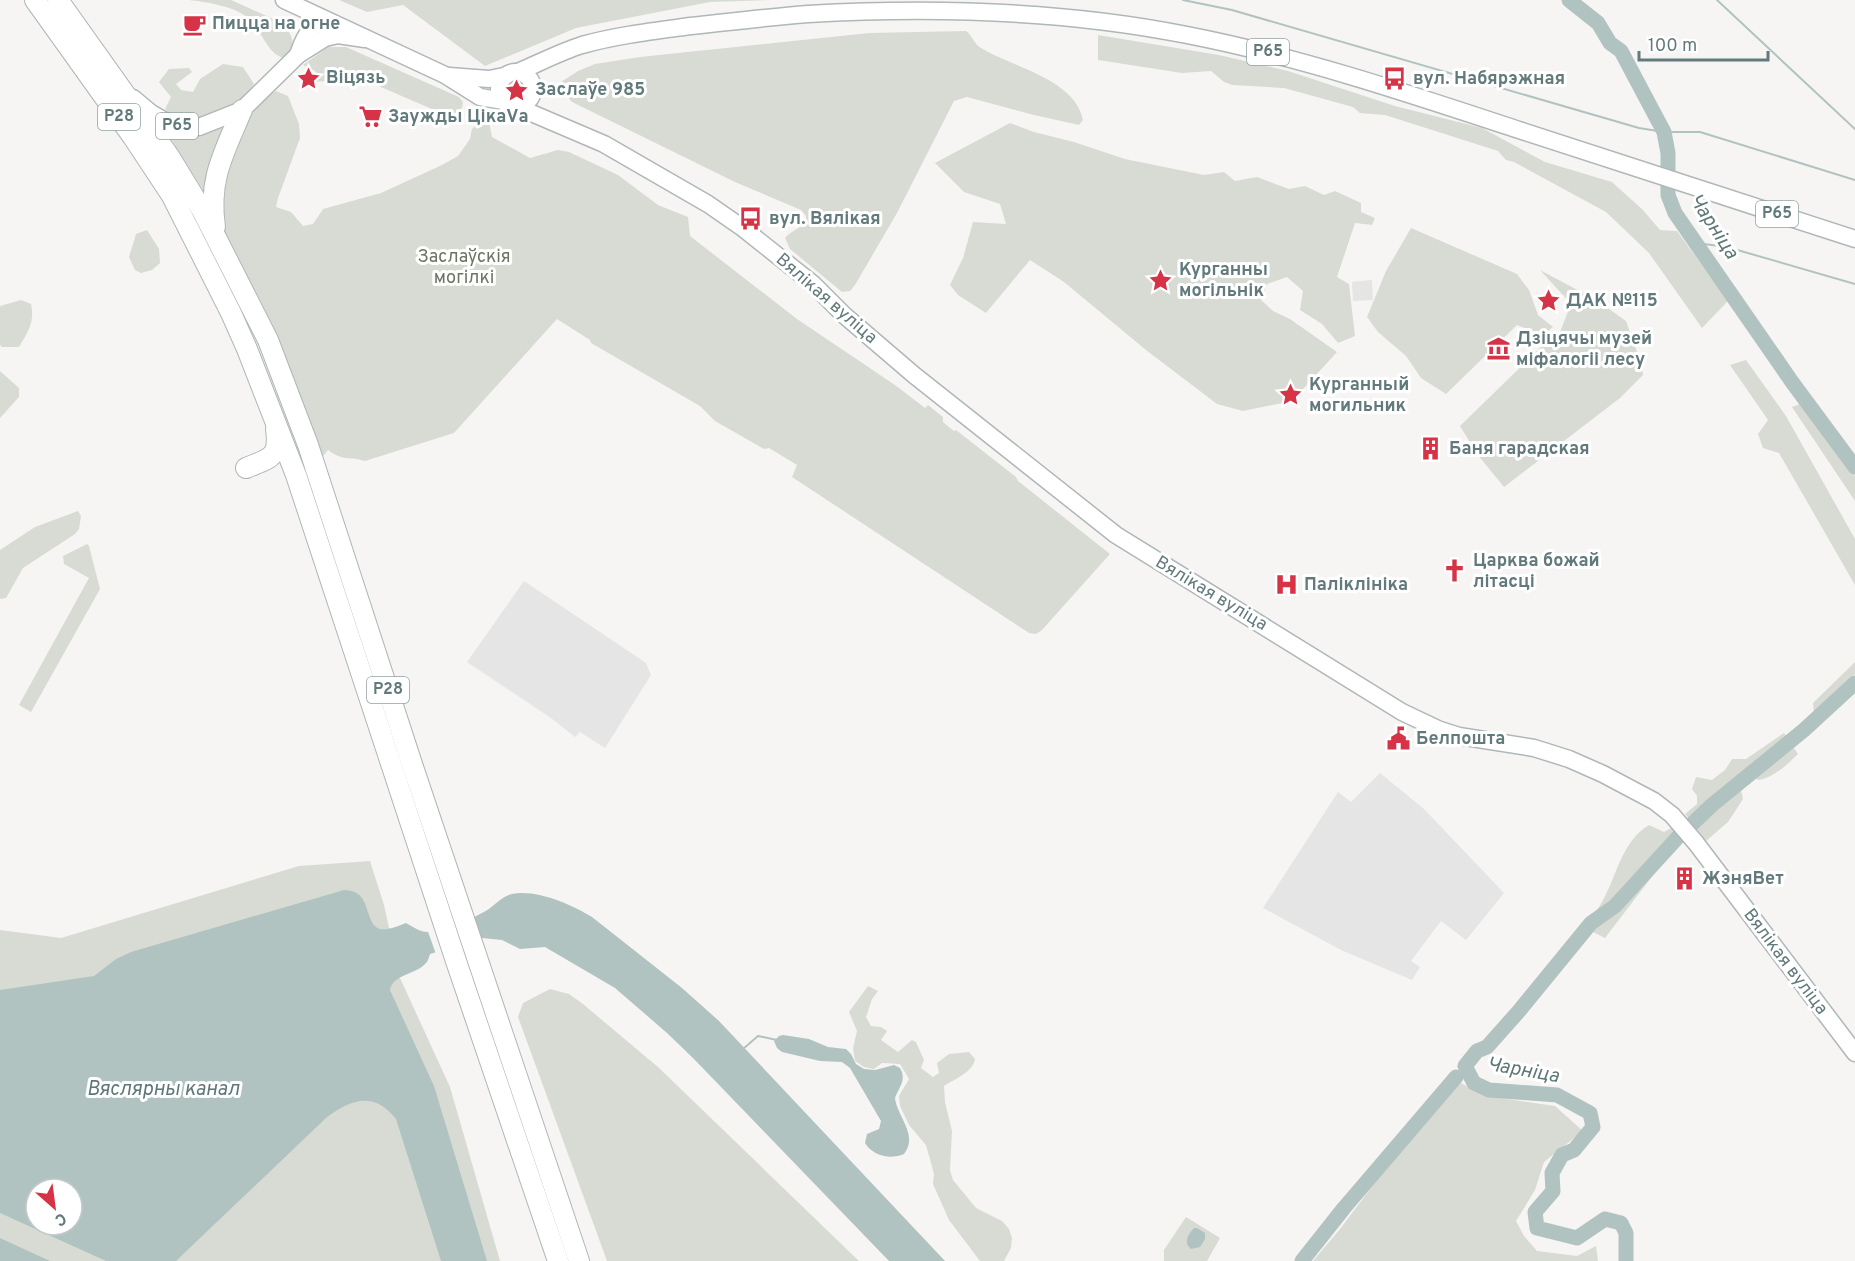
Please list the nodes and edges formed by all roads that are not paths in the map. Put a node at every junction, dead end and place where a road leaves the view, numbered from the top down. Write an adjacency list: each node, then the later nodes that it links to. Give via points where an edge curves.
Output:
1 (35, 0): 19 (highway, Р28, via 172,196 231,313)
2 (58, 0): 12 (highway, Р28)
3 (288, 2): 4 (main road, Р65); 6 (main road, Р65, via 302,25)
4 (323, 19): 5 (main road); 6 (main road, Р65); 7 (main road, Р65)
5 (325, 38): 7 (main road, via 338,35); 9 (main road, Р65)
6 (303, 39): 9 (main road, Р65)
7 (365, 39): 11 (main road, Р65)
8 (571, 49): 10 (main road, Р65); 13 (main road, Р65, via 547,67); 18 (main road, Р65, via 642,32 775,16 858,11 962,9 1110,23 1277,54)
9 (298, 55): 15 (main road, Р65)
10 (511, 74): 11 (main road, Р65, via 489,79); 13 (main road, via 527,76); 14 (main road, via 499,89)
11 (445, 75): 14 (main road, Р65, via 480,98)
12 (121, 87): 15 (main road, Р65, via 151,113 185,128 199,127); 17 (highway, Р28, via 169,156)
13 (533, 87): 14 (main road, Р65, via 528,102); 16 (main road)
14 (510, 104): 16 (main road, Вялікая вуліца)
15 (242, 110): 17 (highway, Р65, via 214,183 212,199)
16 (551, 120): 21 (main road, Вялікая вуліца, via 663,177 744,230 813,284 844,315 977,426 1129,544 1424,724 1459,736 1534,748 1569,759 1654,801 1696,843)
17 (218, 239): 23 (highway, Р28, via 290,394)
18 (1855, 239)
19 (273, 412): 20 (highway, Р28); 20 (highway, via 276,452 246,468 288,476)
20 (303, 500): 22 (highway, Р28)
21 (1855, 1053)
22 (558, 1261)
23 (579, 1261)

